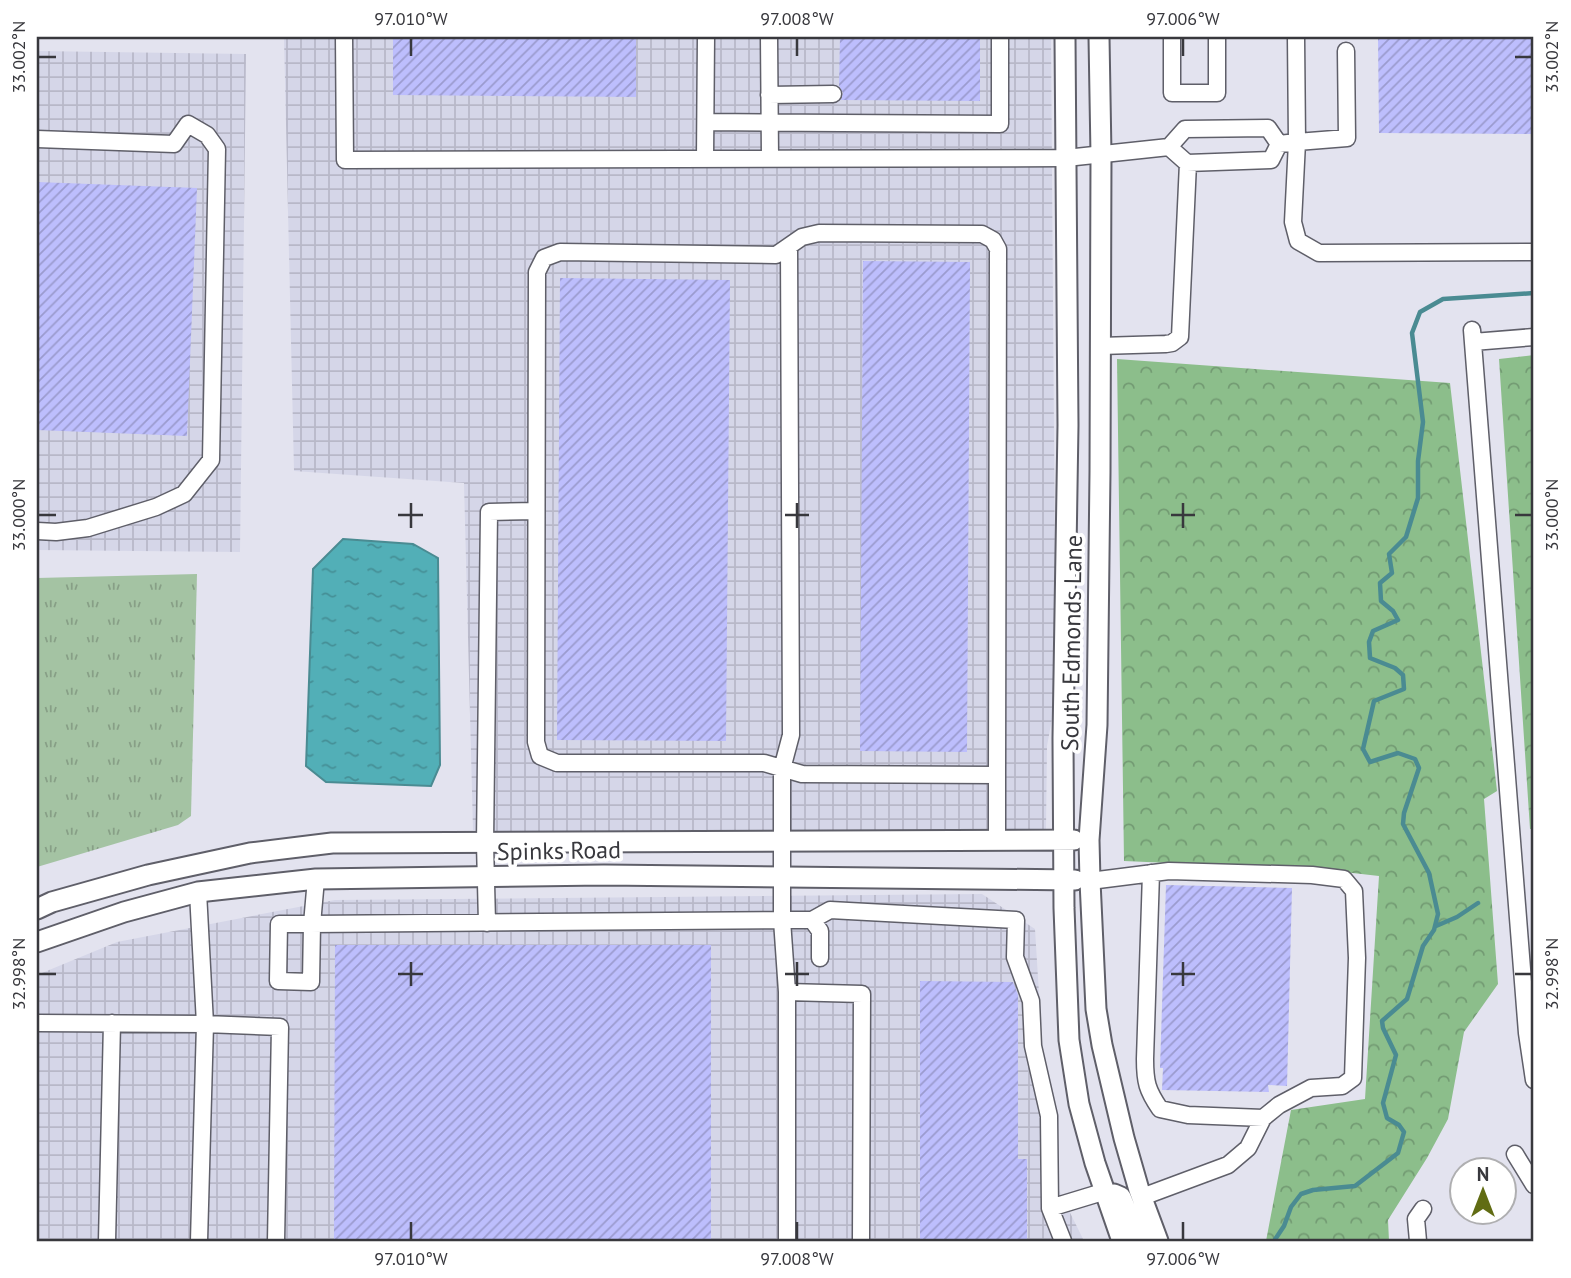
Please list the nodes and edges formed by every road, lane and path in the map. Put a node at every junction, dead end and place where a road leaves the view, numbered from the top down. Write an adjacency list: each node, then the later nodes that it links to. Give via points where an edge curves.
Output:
1 (344, 37): 20 (street, via 345,160)
2 (706, 37): 13 (street)
3 (769, 37): 12 (street)
4 (1000, 37): 14 (street, via 1000,124)
5 (1065, 37): 22 (main road, South Edmonds Lane)
6 (1099, 37): 19 (main road, South Edmonds Lane)
7 (1172, 37): 8 (street, via 1172,93 1217,93)
8 (1217, 37)
9 (1296, 37): 16 (street)
10 (1346, 51): 16 (street, via 1347,138)
11 (834, 94): 12 (street)
12 (769, 95): 14 (street)
13 (706, 122): 14 (street); 20 (street)
14 (769, 122): 21 (street)
15 (37, 139): 31 (street, via 174,144 188,124 207,135 217,149 211,460 184,494 156,507 88,528)
16 (1297, 142): 17 (street); 25 (street, via 1293,222 1298,241 1306,247 1319,253)
17 (1279, 144): 18 (street, via 1268,128 1185,129); 23 (street, via 1271,160)
18 (1170, 147): 19 (street); 23 (street)
19 (1101, 155): 22 (street); 27 (main road, South Edmonds Lane)
20 (705, 158): 21 (street)
21 (770, 158): 22 (street)
22 (1066, 158): 26 (main road, South Edmonds Lane)
23 (1188, 163): 29 (street, via 1181,337 1166,344)
24 (789, 246): 30 (street, via 776,255 560,252 544,258 537,272); 32 (street, via 791,736); 33 (street, via 819,233 982,234 998,249)
25 (1534, 252)
26 (1068, 315): 27 (main road); 36 (main road, South Edmonds Lane)
27 (1101, 323): 29 (main road, South Edmonds Lane)
28 (1534, 337): 54 (street, via 1473,336)
29 (1100, 346): 34 (main road, South Edmonds Lane, via 1097,725)
30 (536, 511): 32 (street, via 536,742 540,756 556,763 764,764); 38 (street, via 489,512)
31 (37, 531)
32 (782, 769): 33 (street, via 802,774); 37 (street)
33 (997, 775): 35 (street)
34 (1089, 840): 36 (main road, Spinks Road); 45 (main road, South Edmonds Lane)
35 (997, 841): 36 (main road, Spinks Road); 37 (main road, Spinks Road)
36 (1064, 841): 44 (main road, South Edmonds Lane)
37 (783, 842): 38 (main road, Spinks Road); 42 (street)
38 (485, 843): 39 (main road, Spinks Road, via 331,842); 41 (street)
39 (190, 866): 46 (main road); 47 (main road, Spinks Road)
40 (1151, 873): 45 (street); 59 (street, via 1145,1059 1150,1093 1160,1109 1188,1115); 59 (street, via 1312,875 1344,879 1354,891 1353,1078 1342,1086 1311,1088)
41 (485, 876): 42 (main road, Spinks Road); 43 (main road, Spinks Road); 50 (street)
42 (784, 877): 44 (main road, Spinks Road); 48 (street)
43 (316, 879): 46 (main road, Spinks Road); 50 (street, via 312,924)
44 (1064, 879): 45 (main road, Spinks Road); 62 (main road, South Edmonds Lane, via 1073,1080)
45 (1090, 881): 63 (main road, South Edmonds Lane, via 1096,1009 1115,1104)
46 (198, 892): 51 (main road, Spinks Road); 57 (street)
47 (37, 909)
48 (782, 920): 49 (street); 50 (street); 53 (street)
49 (812, 920): 52 (street, via 820,931); 64 (street, via 830,910 1016,920 1015,957 1031,1001 1032,1046 1049,1116)
50 (487, 923)
51 (37, 942)
52 (820, 958)
53 (787, 992): 69 (street); 70 (street, via 862,993)
54 (1529, 992): 58 (street)
55 (37, 1023): 56 (street)
56 (111, 1023): 57 (street); 66 (street)
57 (205, 1024): 67 (street); 68 (street, via 280,1027)
58 (1534, 1080)
59 (1263, 1118): 63 (street, via 1248,1149 1228,1165)
60 (1515, 1154): 61 (street)
61 (1534, 1185)
62 (1106, 1191): 64 (street); 72 (main road, South Edmonds Lane); 73 (main road, via 1121,1197)
63 (1142, 1197): 74 (main road, South Edmonds Lane)
64 (1050, 1208): 71 (street)
65 (1423, 1209): 75 (street, via 1416,1219)
66 (107, 1241)
67 (199, 1241)
68 (276, 1241)
69 (788, 1241)
70 (861, 1241)
71 (1063, 1241)
72 (1122, 1241)
73 (1139, 1241)
74 (1158, 1241)
75 (1418, 1241)

